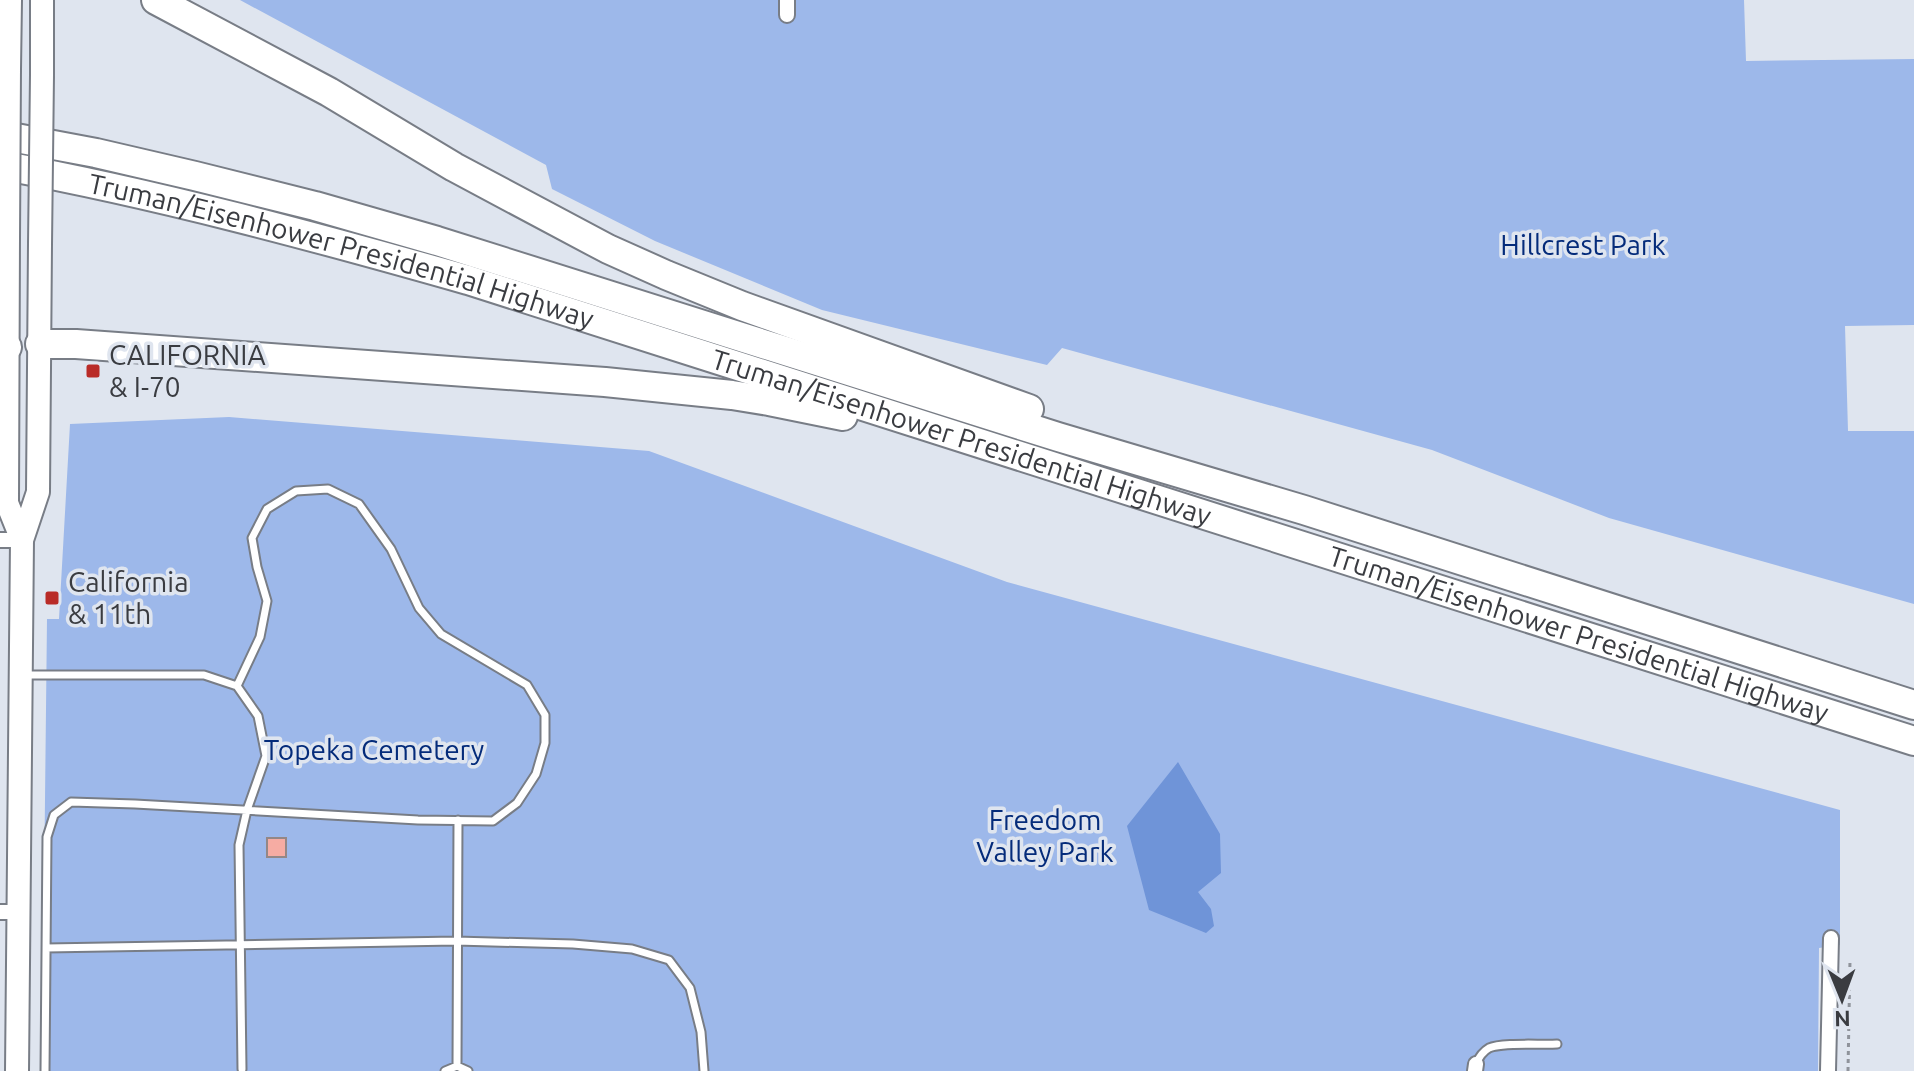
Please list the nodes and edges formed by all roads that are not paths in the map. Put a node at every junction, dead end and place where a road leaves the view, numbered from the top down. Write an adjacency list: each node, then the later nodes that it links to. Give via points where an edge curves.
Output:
1 (10, 0): 7 (main road, bridge)
2 (42, 0): 6 (main road, bridge)
3 (156, 0): 9 (highway, via 329,92 454,167 666,275 1183,461)
4 (0, 135): 9 (highway, Truman/Eisenhower Presidential Highway, via 195,176 406,232)
5 (0, 165): 8 (highway, Truman/Eisenhower Presidential Highway, via 329,240)
6 (40, 344): 7 (main road); 8 (highway, via 605,382 732,395 843,416); 10 (main road, via 38,492)
7 (4, 347): 10 (main road)
8 (892, 414): 14 (highway, Truman/Eisenhower Presidential Highway)
9 (1304, 510): 13 (highway, Truman/Eisenhower Presidential Highway)
10 (11, 540): 11 (main road)
11 (21, 675): 12 (lane, via 204,675); 17 (main road)
12 (237, 686): 15 (lane, via 258,716 266,756); 16 (lane, via 260,637 267,601 252,538 267,509 296,491 328,489 359,504 391,549 419,608 441,634 527,685 545,715 545,743 536,774 517,803 493,821)
13 (1914, 705)
14 (1914, 741)
15 (247, 810): 16 (lane); 20 (lane, via 239,845); 21 (lane, via 71,802 54,815 47,837)
16 (458, 820): 19 (lane)
17 (9, 912): 26 (main road)
18 (1831, 938): 31 (street)
19 (456, 941): 20 (lane); 23 (lane); 30 (lane, via 632,949 669,960 690,988)
20 (240, 945): 21 (lane); 25 (lane)
21 (46, 948): 27 (lane)
22 (1557, 1044): 24 (lane, via 1486,1049)
23 (457, 1066): 28 (lane); 29 (lane)
24 (1476, 1067)
25 (242, 1070)
26 (17, 1071)
27 (45, 1071)
28 (445, 1071)
29 (468, 1071)
30 (704, 1071)
31 (1828, 1071)

